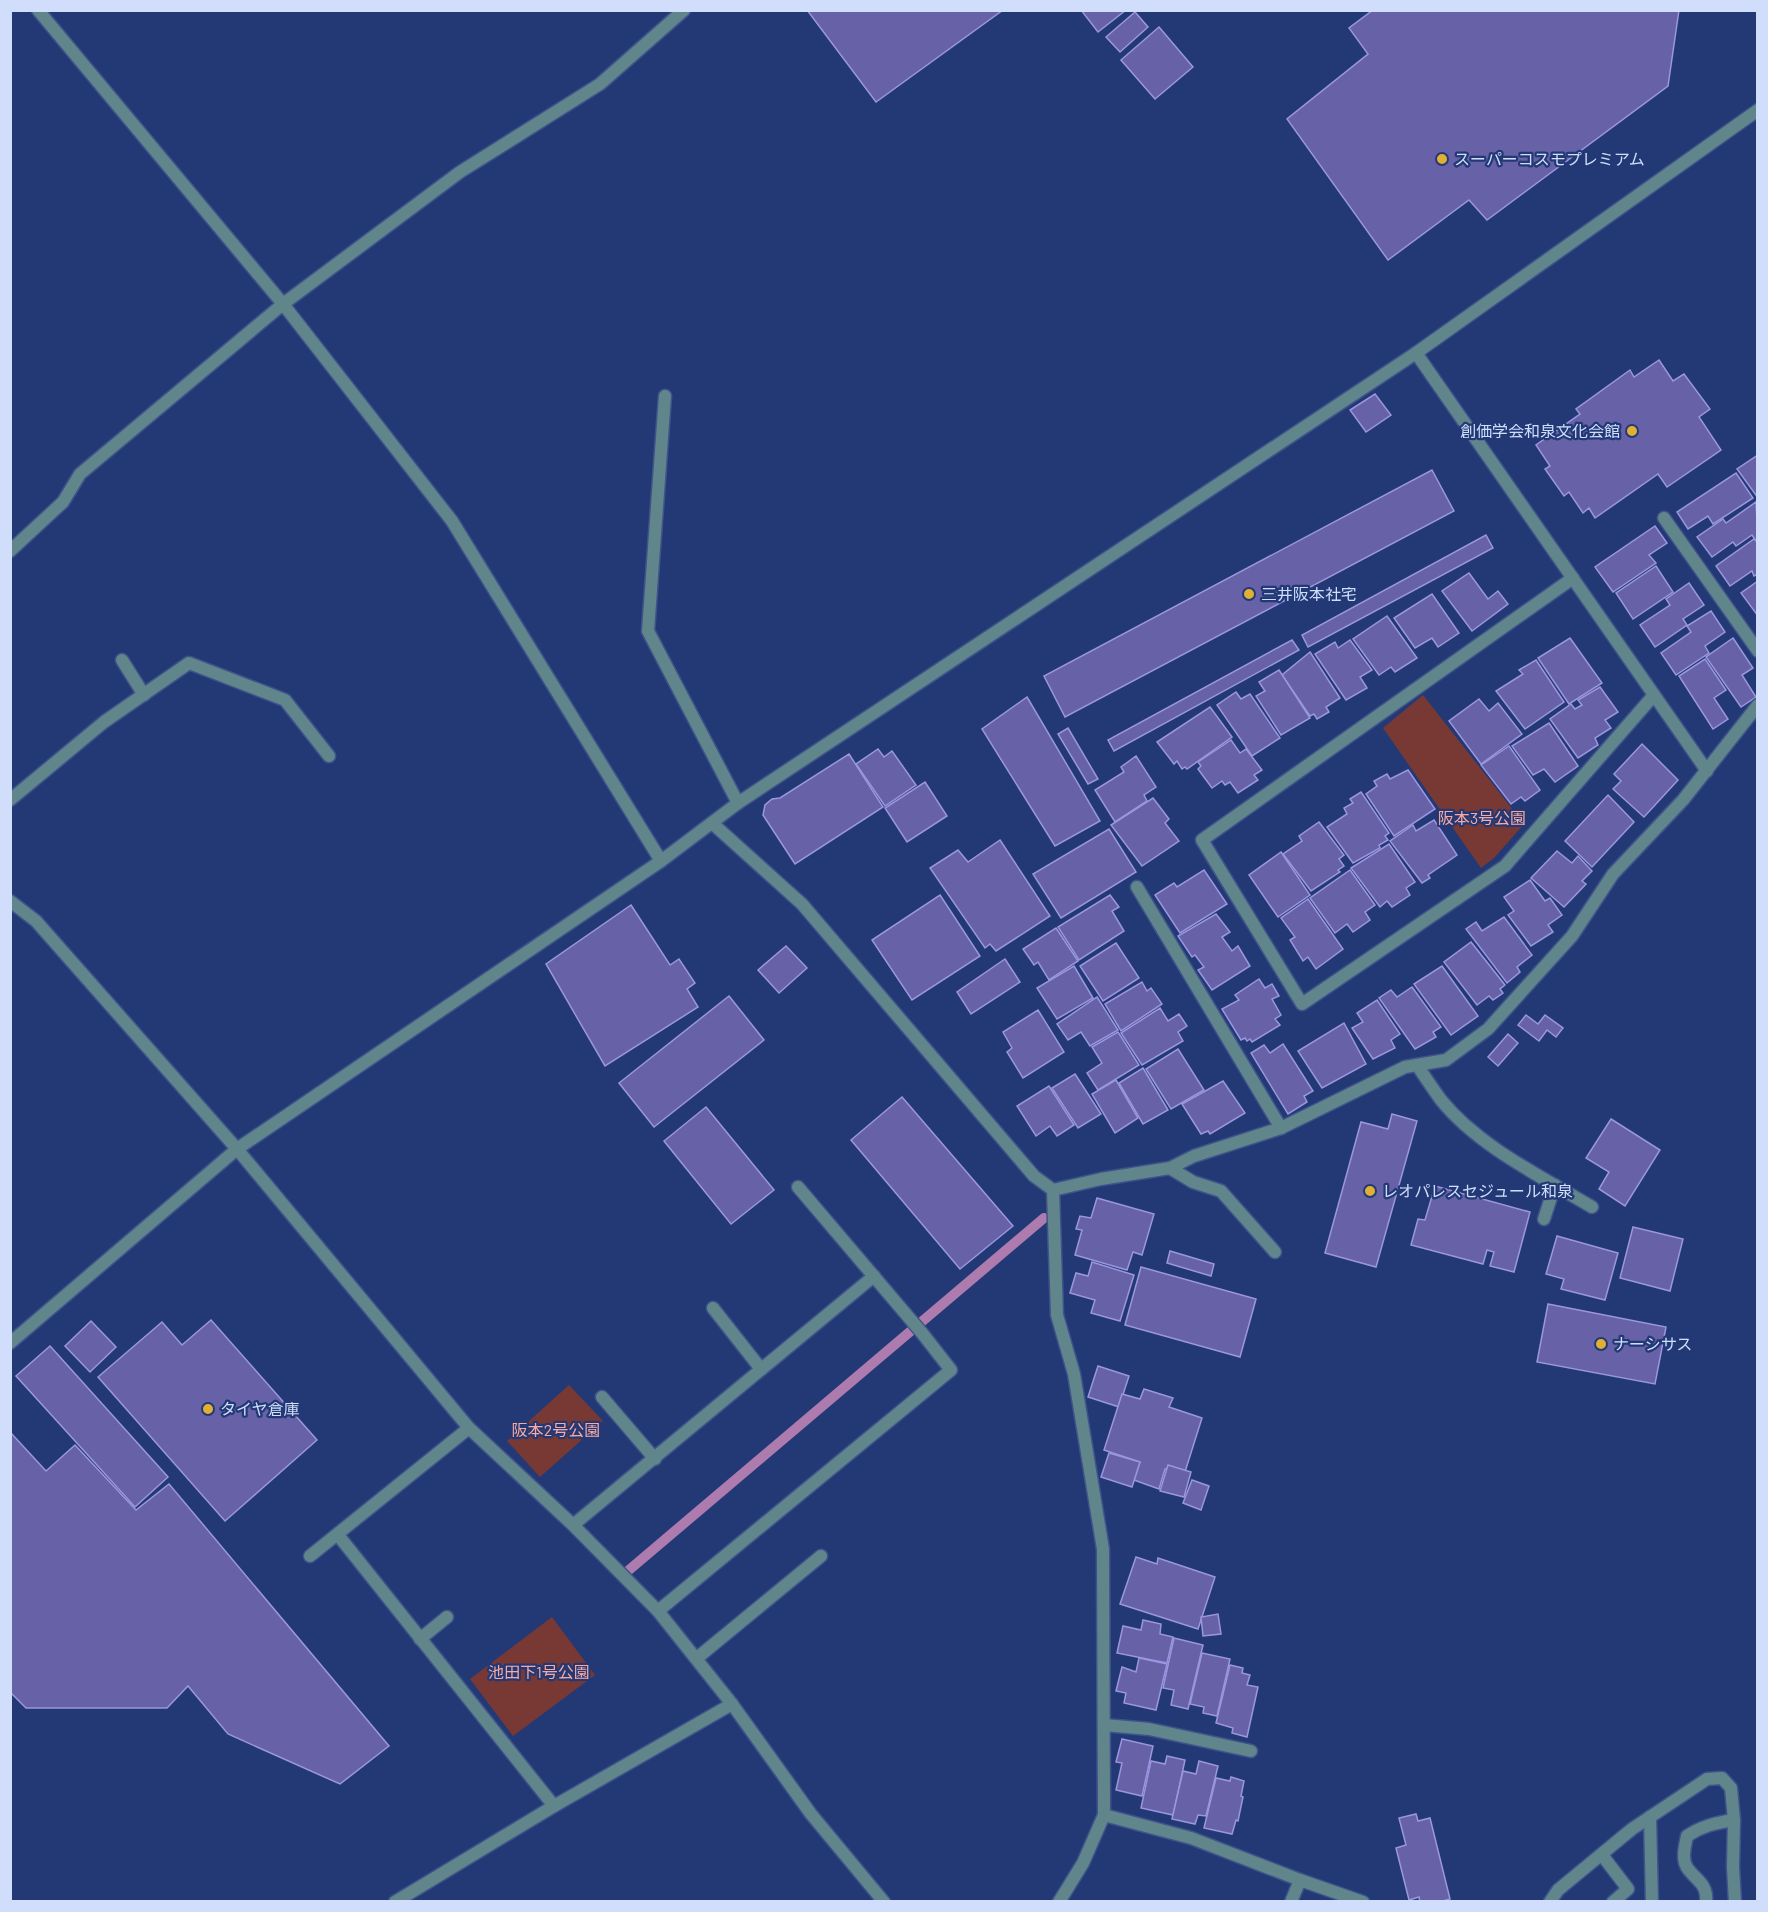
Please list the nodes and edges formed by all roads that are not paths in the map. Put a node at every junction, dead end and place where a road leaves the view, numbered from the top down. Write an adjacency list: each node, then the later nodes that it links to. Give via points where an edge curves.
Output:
1 (38, 10): 4 (street)
2 (684, 10): 4 (street, via 600,84 460,171)
3 (1758, 110): 5 (street)
4 (283, 304): 8 (street, via 80,474 63,502); 20 (street, via 452,521)
5 (1416, 353): 9 (street); 18 (street)
6 (665, 396): 18 (street, via 648,631)
7 (1664, 518): 10 (street)
8 (10, 551)
9 (1573, 578): 13 (street); 13 (street, via 1202,840 1302,1004 1505,866)
10 (1758, 651)
11 (122, 660): 12 (street)
12 (144, 695): 15 (street, via 189,663 285,700); 17 (street, via 104,722)
13 (1654, 695): 16 (street)
14 (1758, 705): 16 (street)
15 (329, 756)
16 (1707, 771): 23 (street, via 1613,874 1572,936 1488,1029 1446,1060)
17 (10, 800)
18 (738, 803): 19 (street)
19 (712, 823): 20 (street); 29 (street, via 802,904 1034,1176)
20 (661, 861): 25 (street)
21 (1137, 887): 24 (street)
22 (10, 901): 25 (street, via 36,921)
23 (1418, 1065): 24 (street, via 1405,1067); 27 (street, via 1442,1101 1478,1136)
24 (1281, 1128): 26 (street, via 1194,1156)
25 (237, 1149): 35 (street); 38 (street)
26 (1170, 1168): 29 (street); 32 (street, via 1193,1182 1221,1191)
27 (1555, 1185): 30 (street); 31 (street)
28 (798, 1187): 33 (street)
29 (1053, 1190): 49 (street, via 1057,1315 1074,1374 1103,1550)
30 (1592, 1208)
31 (1544, 1219)
32 (1275, 1252)
33 (874, 1276): 36 (street); 44 (street, via 951,1370)
34 (713, 1308): 36 (street)
35 (10, 1343)
36 (761, 1369): 39 (street)
37 (602, 1397): 39 (street)
38 (469, 1428): 40 (street); 41 (street)
39 (655, 1459): 40 (street)
40 (573, 1526): 44 (street)
41 (338, 1535): 42 (street); 46 (street)
42 (310, 1556)
43 (821, 1556): 47 (street)
44 (658, 1611): 47 (street)
45 (447, 1617): 46 (street)
46 (420, 1639): 51 (street)
47 (697, 1658): 48 (street)
48 (732, 1704): 51 (street); 58 (street, via 811,1814)
49 (1104, 1725): 50 (street, via 1149,1729); 52 (street)
50 (1251, 1751)
51 (554, 1806): 57 (street)
52 (1104, 1815): 56 (street, via 1191,1838); 59 (street, via 1083,1863)
53 (1650, 1817): 54 (street, via 1707,1779 1722,1778 1731,1788); 55 (street); 64 (street)
54 (1734, 1820): 65 (street, via 1712,1823 1687,1836 1683,1852 1686,1868 1700,1880); 66 (street)
55 (1602, 1855): 62 (street, via 1558,1890); 63 (street, via 1628,1889)
56 (1300, 1880): 60 (street); 61 (street)
57 (395, 1902)
58 (884, 1902)
59 (1059, 1902)
60 (1291, 1902)
61 (1363, 1902)
62 (1550, 1902)
63 (1613, 1902)
64 (1652, 1902)
65 (1706, 1902)
66 (1735, 1902)

